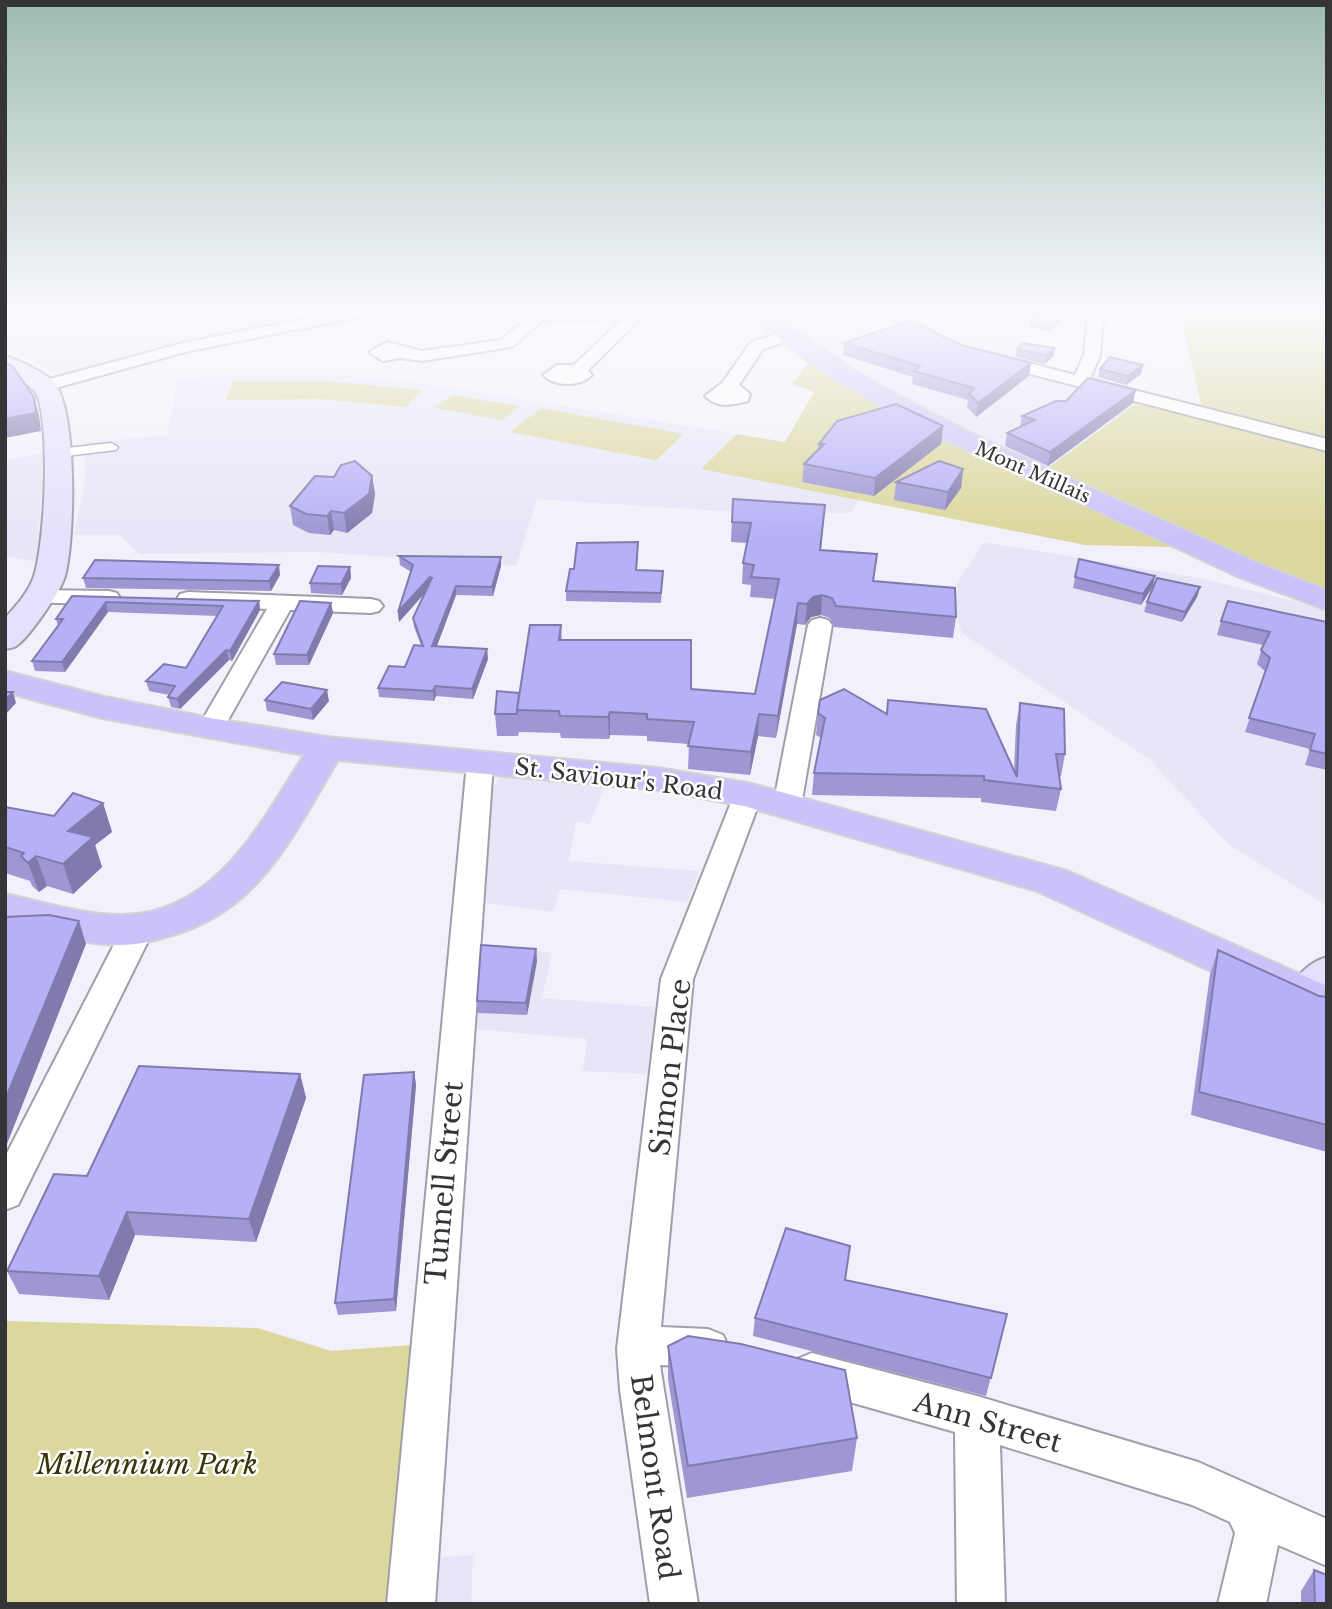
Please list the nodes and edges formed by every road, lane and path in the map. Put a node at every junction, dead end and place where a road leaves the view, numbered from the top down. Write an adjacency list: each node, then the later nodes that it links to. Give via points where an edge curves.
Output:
1 (45, 386): 6 (main road, via 52,403)
2 (864, 386): 11 (main road, Mont Millais, via 941,429)
3 (1096, 386): 4 (street)
4 (1327, 445)
5 (111, 447): 6 (street)
6 (58, 453): 7 (main road, via 54,554)
7 (40, 597): 8 (street); 14 (main road)
8 (137, 598)
9 (164, 599): 10 (street)
10 (284, 601): 12 (street); 16 (street)
11 (1327, 601)
12 (371, 606)
13 (820, 625): 20 (street)
14 (5, 639)
15 (5, 681): 16 (main road, St. Saviour's Road)
16 (209, 729): 17 (main road, St. Saviour's Road)
17 (327, 748): 18 (main road, St. Saviour's Road); 22 (main road, via 231,887 194,910)
18 (480, 763): 19 (main road, St. Saviour's Road, via 658,779); 29 (street, Tunnell Street)
19 (748, 795): 20 (main road, St. Saviour's Road); 25 (street, Simon Place, via 677,979)
20 (787, 806): 23 (main road, St. Saviour's Road, via 1052,881)
21 (5, 908): 22 (main road, via 105,928)
22 (138, 929): 24 (street)
23 (1320, 991)
24 (5, 1194)
25 (638, 1349): 26 (street, Ann Street, via 669,1345 721,1349); 30 (street, Belmont Road)
26 (977, 1417): 27 (street, Ann Street, via 1198,1484); 31 (street)
27 (1245, 1504): 28 (street, Ann Street); 32 (street, via 1258,1532)
28 (1327, 1543)
29 (411, 1604)
30 (674, 1604)
31 (981, 1604)
32 (1242, 1604)

